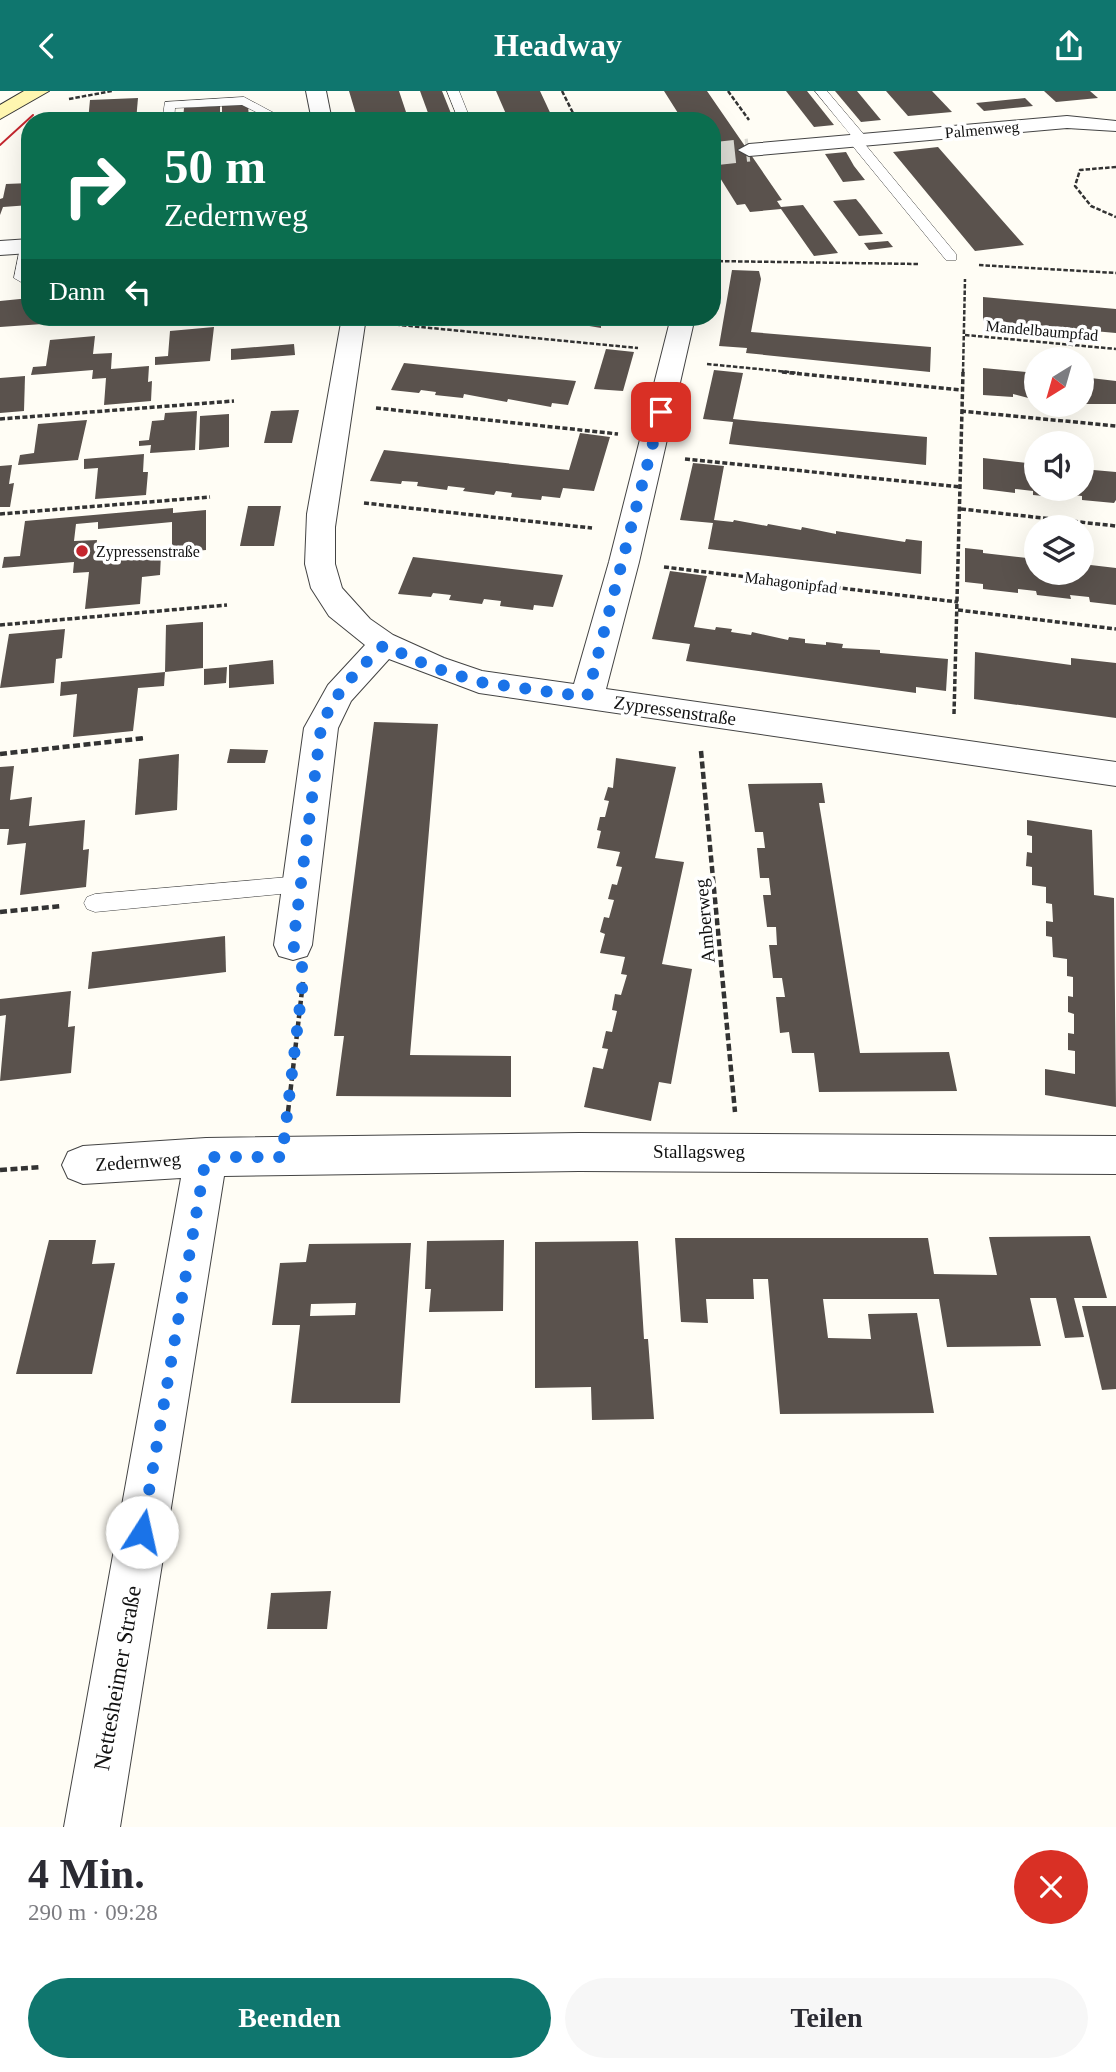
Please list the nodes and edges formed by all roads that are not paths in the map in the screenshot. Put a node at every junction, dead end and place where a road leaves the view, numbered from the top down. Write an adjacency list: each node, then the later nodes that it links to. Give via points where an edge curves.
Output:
1 (22, 91): 8 (main road)
2 (39, 91): 8 (main road)
3 (170, 91): 7 (lane)
4 (316, 91): 11 (street)
5 (453, 91): 12 (lane)
6 (821, 91): 14 (lane)
7 (169, 105): 9 (lane); 10 (lane, via 244,101)
8 (0, 112)
9 (169, 112)
10 (266, 112)
11 (320, 112)
12 (461, 112)
13 (1110, 126): 14 (street, Palmenweg, via 1067,122)
14 (858, 141): 15 (street, Palmenweg); 18 (lane)
15 (749, 150)
16 (21, 246): 17 (street)
17 (0, 248)
18 (951, 257)
19 (352, 326): 21 (street, Zypressenstraße, via 324,499 320,567 328,588 357,625)
20 (681, 326): 22 (street)
21 (384, 645): 22 (street, Zypressenstraße, via 479,682); 24 (street, via 347,680 329,705 321,728)
22 (587, 697): 23 (street, Zypressenstraße)
23 (1116, 774)
24 (300, 884): 25 (lane); 26 (street)
25 (95, 903)
26 (293, 945)
27 (1116, 1155): 29 (street, Stallagsweg, via 738,1151)
28 (206, 1157): 29 (street, Zedernweg); 30 (street, Zedernweg); 31 (street, Nettesheimer Straße)
29 (282, 1157)
30 (83, 1165)
31 (92, 1827)

